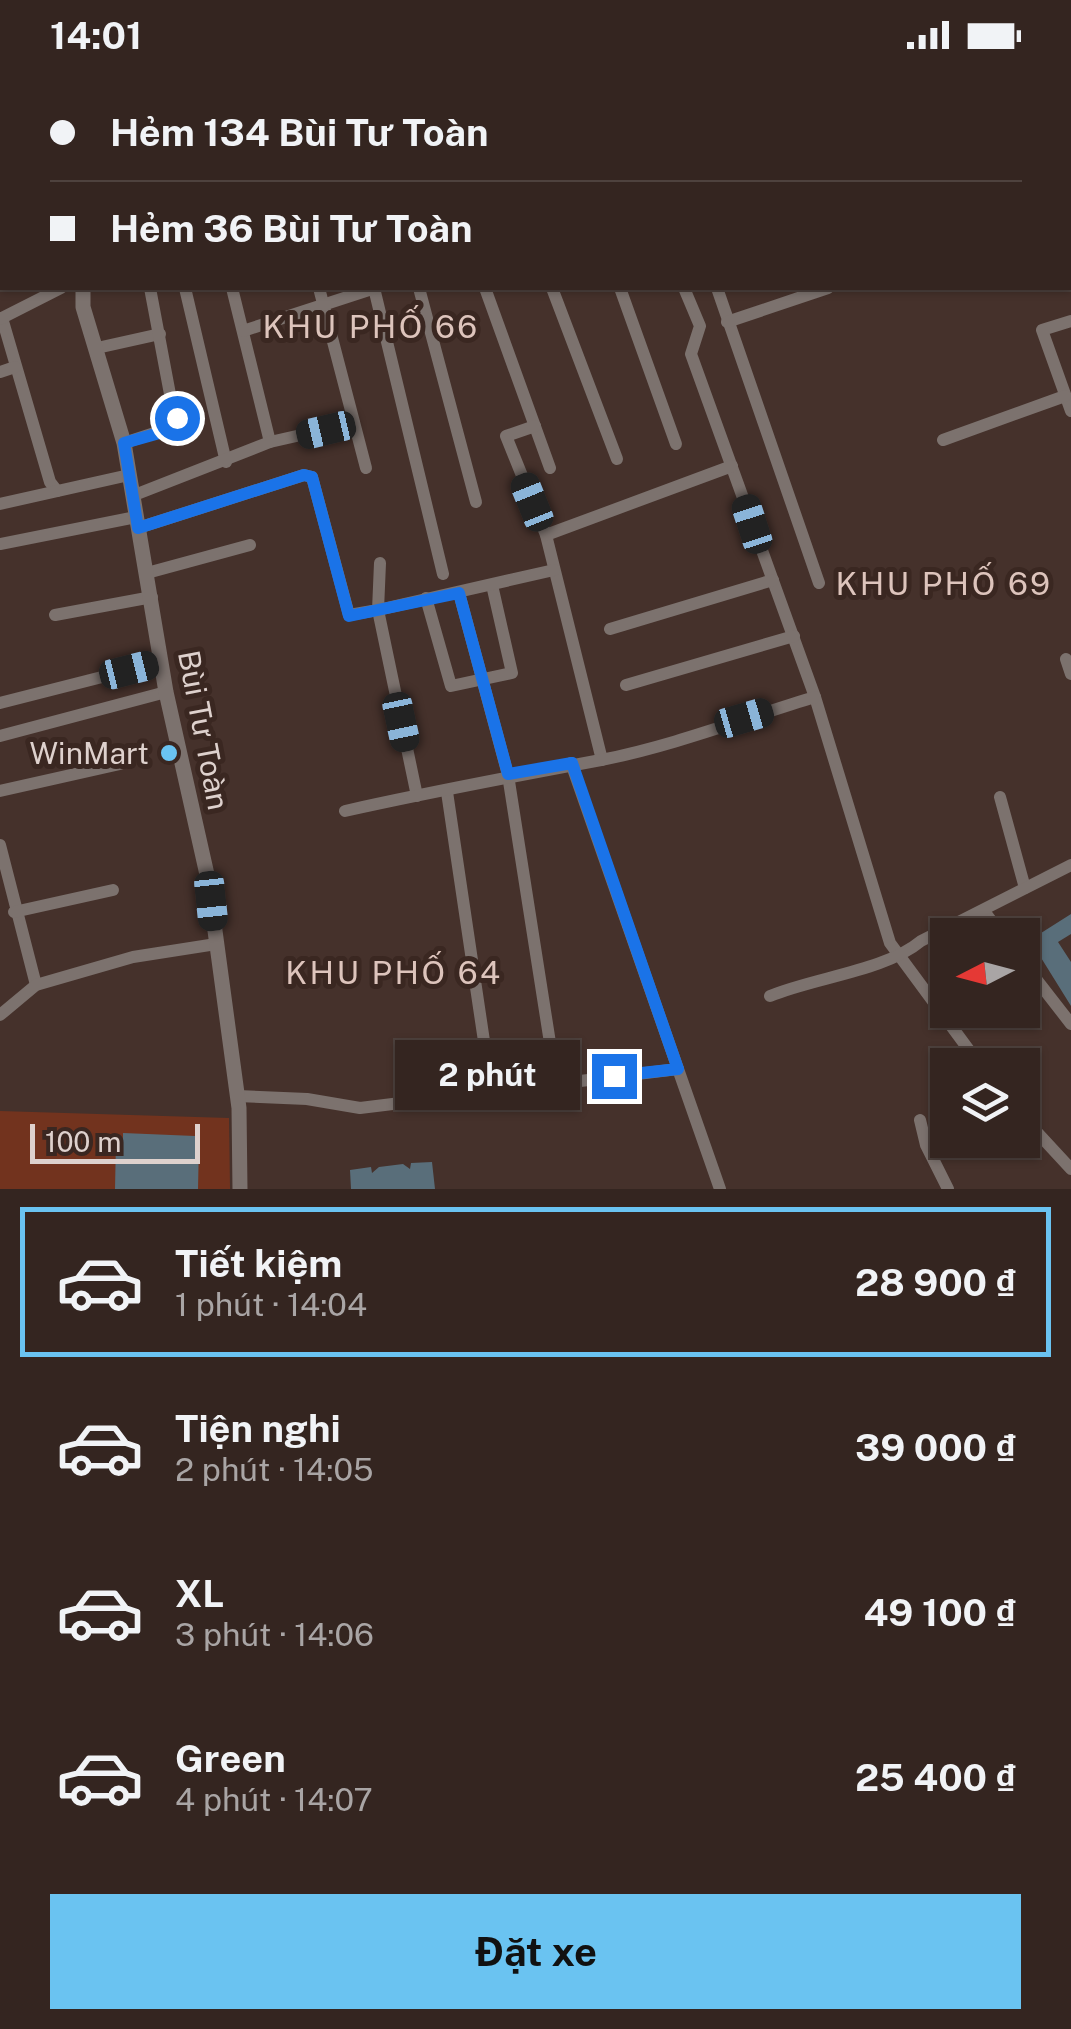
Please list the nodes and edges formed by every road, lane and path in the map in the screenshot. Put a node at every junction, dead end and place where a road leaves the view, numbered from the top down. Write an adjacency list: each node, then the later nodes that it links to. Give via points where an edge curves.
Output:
1 (57, 290): 17 (street)
2 (83, 290): 22 (street, Bùi Tư Toàn)
3 (150, 290): 21 (street)
4 (185, 290): 34 (street)
5 (233, 290): 20 (street)
6 (320, 290): 16 (street)
7 (368, 290): 16 (street)
8 (374, 290): 50 (street)
9 (420, 290): 41 (street)
10 (486, 290): 28 (street)
11 (553, 290): 33 (street)
12 (621, 290): 32 (street)
13 (685, 290): 35 (street, via 700,326 692,354)
14 (717, 290): 19 (street)
15 (822, 290): 19 (street)
16 (324, 306): 20 (street); 27 (street)
17 (1, 318): 23 (street)
18 (1071, 321): 25 (street, via 1042,330)
19 (727, 322): 52 (street)
20 (243, 331): 30 (street)
21 (160, 334): 22 (street); 31 (street, via 177,418 170,430)
22 (97, 348): 31 (street, Bùi Tư Toàn)
23 (15, 367): 24 (street); 39 (street)
24 (0, 372)
25 (1065, 396): 26 (street); 29 (street)
26 (1071, 411)
27 (354, 424): 30 (street); 36 (street)
28 (535, 426): 37 (street); 44 (street, via 506,436)
29 (943, 440)
30 (270, 442): 34 (street)
31 (124, 443): 38 (street, Bùi Tư Toàn)
32 (676, 444)
33 (617, 458)
34 (226, 462): 40 (street)
35 (732, 466): 44 (street); 51 (street)
36 (366, 468)
37 (550, 468)
38 (129, 475): 39 (street); 40 (street, Bùi Tư Toàn)
39 (57, 491): 42 (street)
40 (132, 496): 43 (street, Bùi Tư Toàn)
41 (476, 502)
42 (0, 504)
43 (137, 522): 45 (street); 49 (street, Bùi Tư Toàn); 57 (street, via 312,477 349,616)
44 (546, 535): 48 (street)
45 (0, 544)
46 (250, 545): 49 (street)
47 (380, 563): 57 (street)
48 (554, 570): 53 (street); 70 (street)
49 (148, 573): 55 (street, Bùi Tư Toàn)
50 (443, 574)
51 (773, 580): 59 (street); 60 (street)
52 (820, 583)
53 (492, 585): 54 (street); 64 (street, via 512,673)
54 (459, 593): 56 (street); 64 (street)
55 (152, 597): 58 (street); 62 (street, Bùi Tư Toàn)
56 (426, 598): 57 (street); 64 (street, via 451,686)
57 (378, 610): 76 (street)
58 (55, 614)
59 (610, 629)
60 (794, 636): 65 (street); 67 (street)
61 (1066, 659): 63 (street)
62 (161, 662): 66 (street, Bùi Tư Toàn); 68 (street)
63 (1071, 674)
64 (482, 680): 73 (street)
65 (626, 685)
66 (166, 692): 69 (street); 87 (street, Bùi Tư Toàn)
67 (815, 698): 70 (street); 88 (street, via 890,943)
68 (0, 703)
69 (0, 736)
70 (602, 760): 71 (street)
71 (572, 763): 73 (street); 95 (street)
72 (120, 764): 74 (street)
73 (508, 774): 75 (street); 96 (street)
74 (0, 791)
75 (446, 792): 76 (street); 97 (street)
76 (416, 796): 78 (street)
77 (1000, 797): 81 (street)
78 (344, 810)
79 (0, 845): 84 (street)
80 (1071, 865): 81 (street)
81 (1025, 888): 83 (street)
82 (113, 890): 84 (street)
83 (984, 911): 85 (street); 88 (street)
84 (15, 916): 86 (street); 90 (street)
85 (989, 918)
86 (0, 925)
87 (216, 944): 90 (street, via 133,956); 98 (street, Bùi Tư Toàn)
88 (903, 956): 91 (street); 94 (street)
89 (1040, 985): 93 (street)
90 (36, 986): 92 (street)
91 (770, 996)
92 (0, 1015)
93 (1071, 1024)
94 (967, 1048)
95 (678, 1069): 96 (street); 103 (street)
96 (556, 1081): 97 (street)
97 (492, 1094): 98 (street, via 360,1108)
98 (237, 1096): 102 (street, Bùi Tư Toàn)
99 (920, 1120): 104 (street)
100 (1040, 1135): 101 (street)
101 (1070, 1166)
102 (240, 1189)
103 (720, 1189)
104 (948, 1189)

